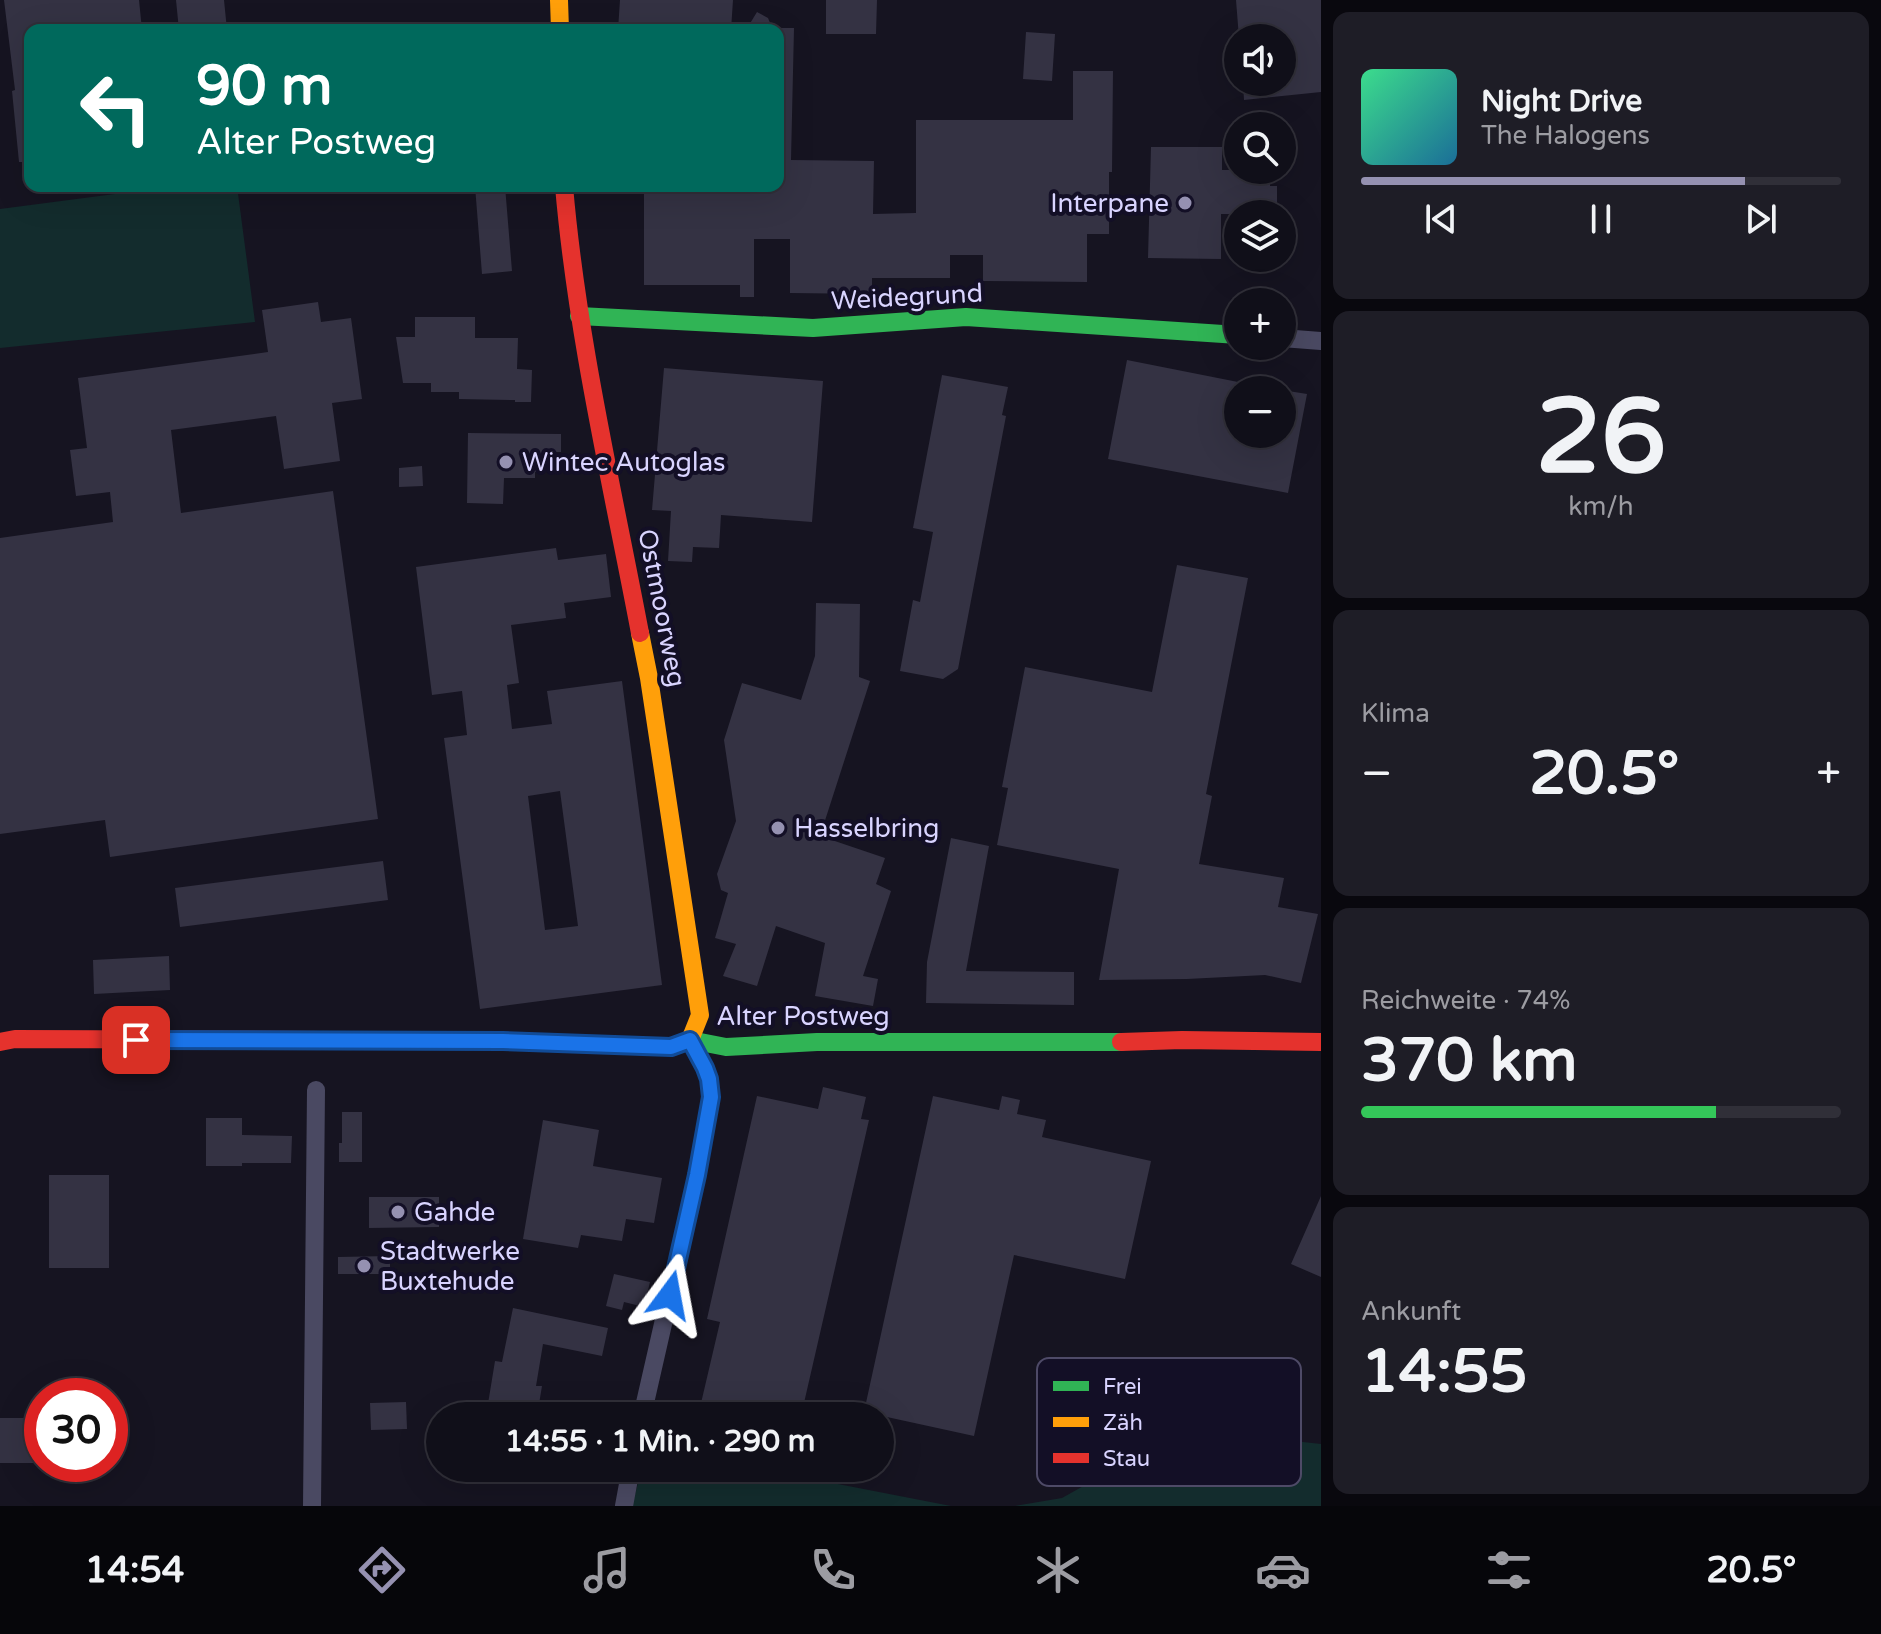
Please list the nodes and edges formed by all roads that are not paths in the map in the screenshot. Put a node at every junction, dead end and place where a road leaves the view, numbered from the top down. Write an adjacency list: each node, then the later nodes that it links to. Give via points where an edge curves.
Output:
1 (559, 0): 2 (street)
2 (560, 24)
3 (565, 192): 4 (street, Ostmoorweg)
4 (579, 316): 5 (street, Weidegrund, via 813,328 966,317); 8 (street, Ostmoorweg, via 649,678 700,1015)
5 (1224, 334)
6 (1296, 339): 7 (street)
7 (1321, 341)
8 (690, 1040): 9 (street, Alter Postweg, via 671,1047 503,1041); 10 (street, Alter Postweg, via 726,1047 817,1042); 12 (street, via 705,1068 711,1097)
9 (0, 1042)
10 (1321, 1042)
11 (316, 1090): 14 (street)
12 (645, 1402)
13 (628, 1482): 15 (street)
14 (312, 1506)
15 (624, 1506)

